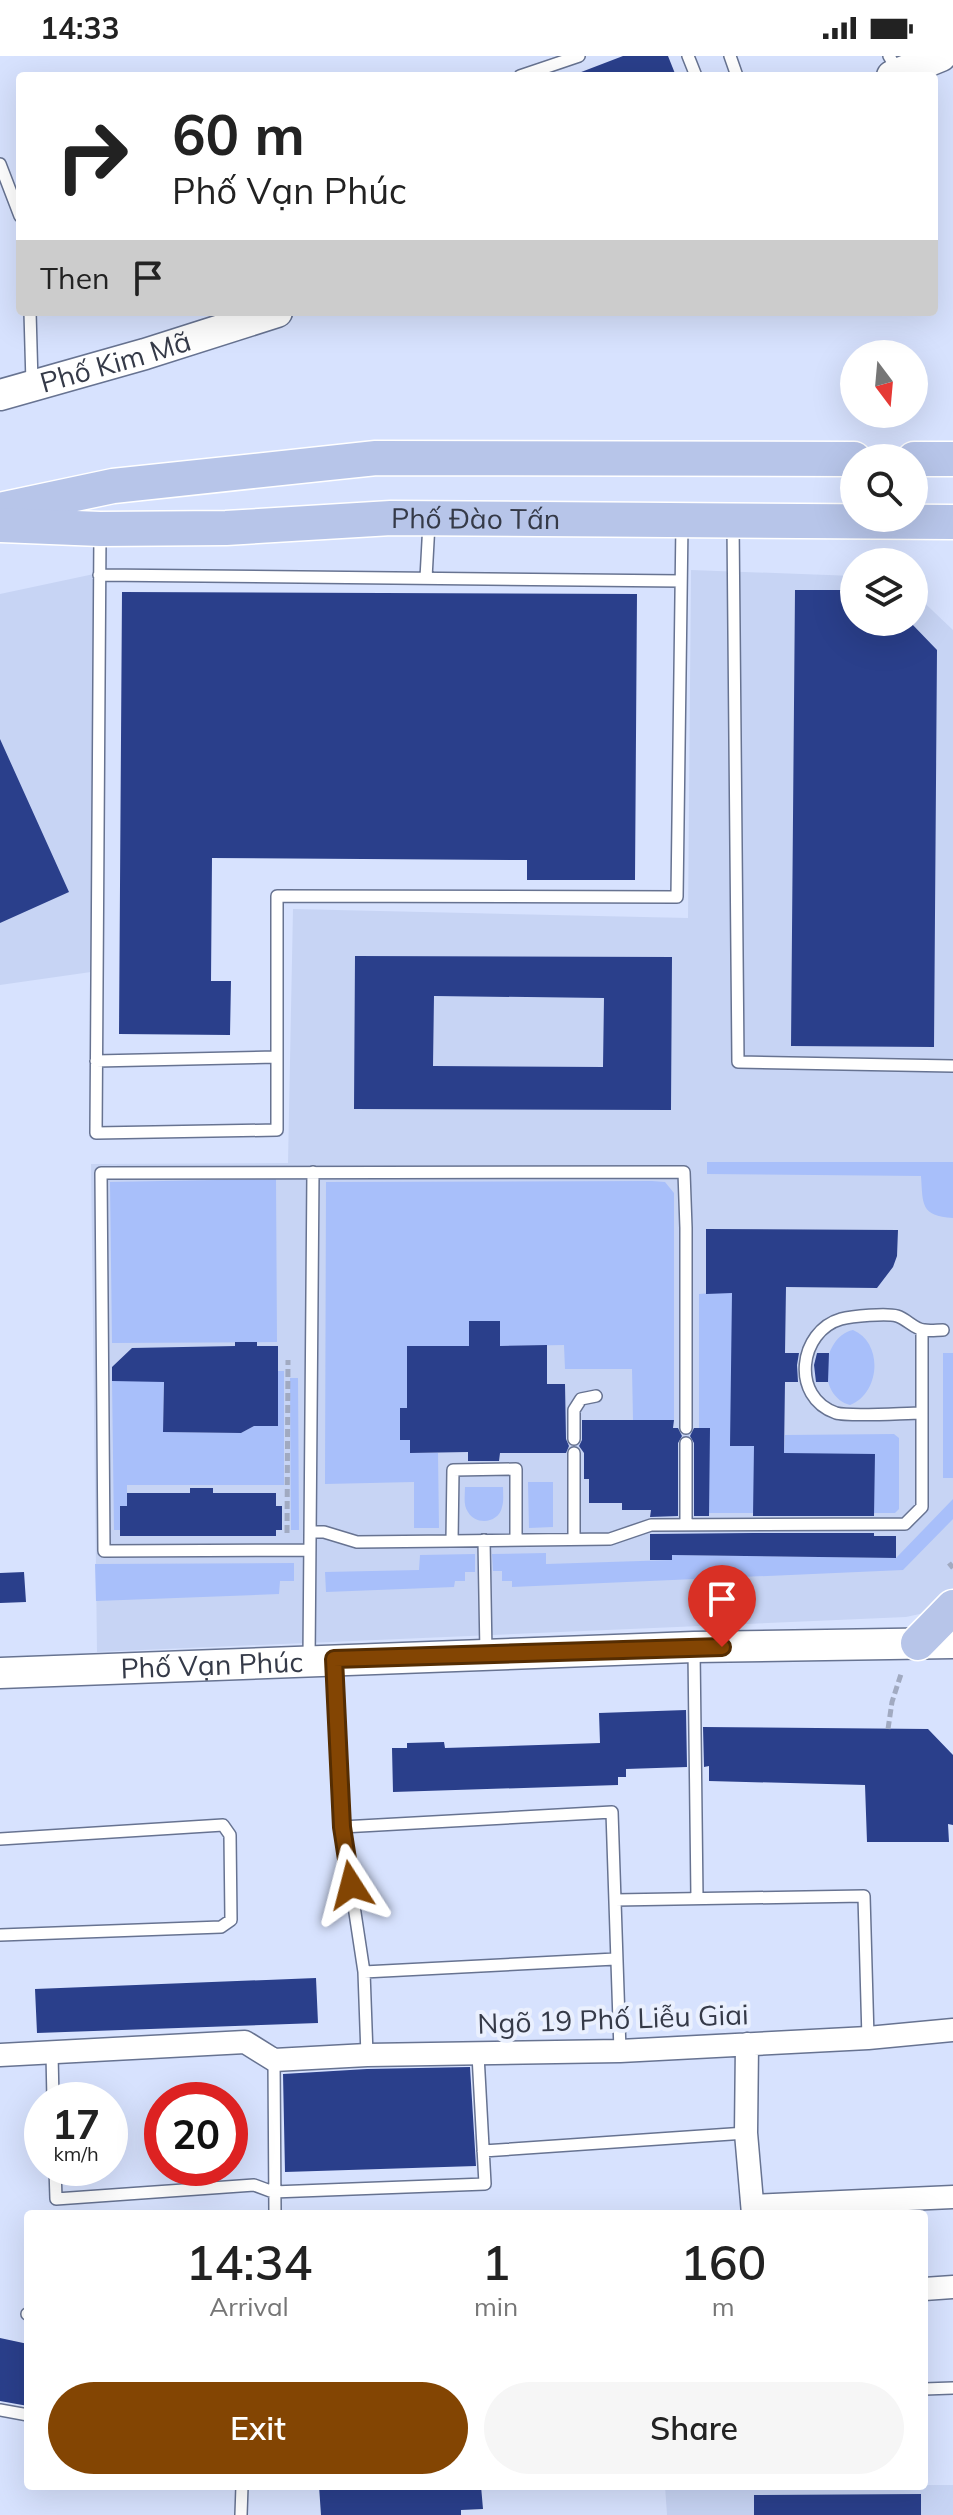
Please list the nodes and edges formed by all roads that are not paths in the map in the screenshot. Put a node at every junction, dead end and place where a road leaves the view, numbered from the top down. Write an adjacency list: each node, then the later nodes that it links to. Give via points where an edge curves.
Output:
1 (579, 56): 4 (lane)
2 (941, 56): 3 (street)
3 (893, 68)
4 (532, 72)
5 (0, 164): 6 (lane)
6 (10, 192)
7 (30, 316): 9 (lane)
8 (264, 316): 9 (street, Phố Kim Mã)
9 (32, 385): 10 (street, Phố Kim Mã)
10 (0, 395)
11 (840, 459): 14 (main road, via 376,458 113,486)
12 (928, 459): 13 (main road)
13 (953, 459)
14 (0, 510)
15 (429, 518): 16 (main road, Phố Đào Tấn); 20 (main road, Phố Đào Tấn); 22 (lane)
16 (682, 520): 17 (main road, Phố Đào Tấn); 23 (lane)
17 (733, 520): 19 (main road, Phố Đào Tấn); 26 (lane, via 738,1062)
18 (0, 525): 20 (main road, Phố Đào Tấn)
19 (947, 526)
20 (100, 529): 21 (lane)
21 (99, 575): 22 (lane); 25 (lane)
22 (426, 578): 23 (lane)
23 (681, 581): 24 (lane, via 677,897 277,896)
24 (276, 1057): 25 (lane); 25 (lane, via 277,1130 96,1133)
25 (96, 1061)
26 (953, 1066)
27 (313, 1172): 32 (lane, via 684,1172); 37 (lane); 42 (lane, via 101,1173 104,1551)
28 (922, 1330): 29 (lane); 31 (lane); 31 (lane, via 896,1316 845,1318 817,1333 804,1361 812,1393 837,1413)
29 (943, 1330)
30 (596, 1396): 33 (lane, via 581,1399 574,1410)
31 (922, 1413): 36 (lane, via 922,1507 905,1524)
32 (686, 1428)
33 (574, 1439)
34 (686, 1443): 36 (lane)
35 (574, 1453): 38 (lane)
36 (686, 1525): 38 (lane, via 651,1525 610,1539)
37 (310, 1532): 41 (lane, via 357,1542); 42 (lane)
38 (574, 1539): 40 (lane)
39 (484, 1540): 40 (lane); 41 (lane); 46 (lane)
40 (516, 1540): 41 (lane, via 516,1469 453,1470)
41 (452, 1541)
42 (310, 1550): 48 (lane)
43 (953, 1607): 47 (main road)
44 (953, 1643): 47 (street, Phố Vạn Phúc)
45 (694, 1647): 46 (street, Phố Vạn Phúc); 47 (street, Phố Vạn Phúc); 52 (lane)
46 (486, 1654): 48 (street, Phố Vạn Phúc)
47 (910, 1657)
48 (322, 1660): 49 (street, Phố Vạn Phúc); 50 (lane)
49 (0, 1673)
50 (342, 1827): 53 (lane, via 612,1812); 56 (lane)
51 (0, 1839): 54 (lane, via 223,1825 230,1835 231,1920 221,1927)
52 (697, 1898): 53 (lane); 58 (lane, via 864,1896)
53 (615, 1900): 55 (lane)
54 (0, 1935)
55 (615, 1959): 56 (lane); 60 (lane)
56 (364, 1972): 63 (lane)
57 (953, 2030): 58 (street, Ngõ 19 Phố Liễu Giai)
58 (868, 2038): 59 (street, Ngõ 19 Phố Liễu Giai)
59 (747, 2044): 60 (street, Ngõ 19 Phố Liễu Giai); 67 (street)
60 (620, 2051): 64 (street, Ngõ 19 Phố Liễu Giai)
61 (52, 2054): 62 (street); 65 (street, via 245,2042); 66 (lane)
62 (0, 2055)
63 (367, 2055): 64 (street, Ngõ 19 Phố Liễu Giai); 65 (street, Ngõ 19 Phố Liễu Giai)
64 (478, 2055): 68 (lane)
65 (274, 2060): 70 (lane)
66 (53, 2082)
67 (746, 2133): 68 (lane); 73 (street)
68 (483, 2151): 70 (lane, via 485,2184)
69 (56, 2186): 70 (lane, via 56,2199 254,2185)
70 (273, 2192): 72 (lane)
71 (953, 2197): 73 (street)
72 (275, 2210)
73 (753, 2210)
74 (953, 2287): 75 (street)
75 (928, 2289)
76 (953, 2388): 77 (lane)
77 (928, 2389)
78 (0, 2410): 79 (lane)
79 (24, 2414)
80 (242, 2490): 81 (lane)
81 (241, 2515)

